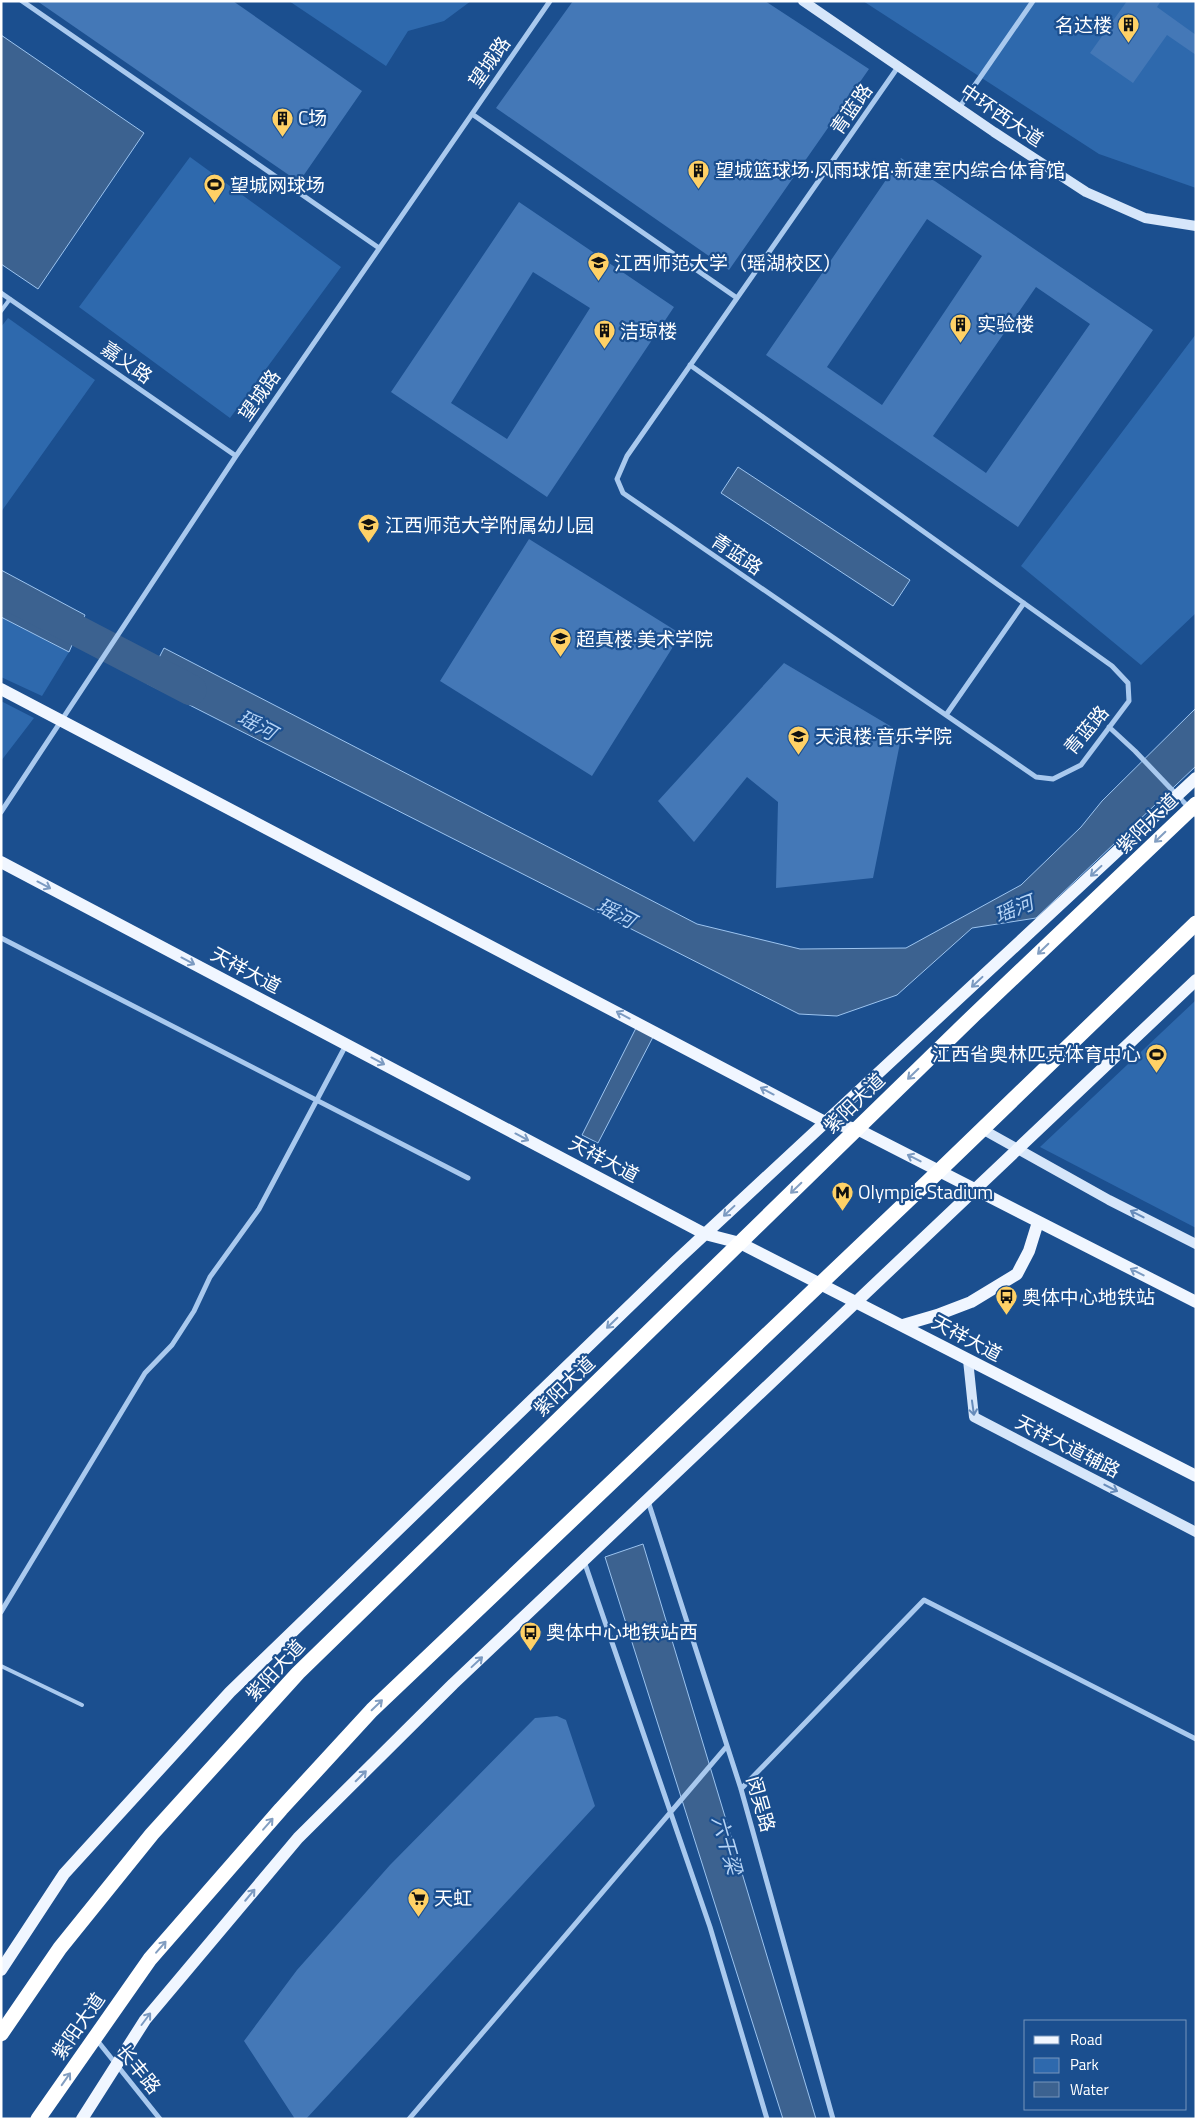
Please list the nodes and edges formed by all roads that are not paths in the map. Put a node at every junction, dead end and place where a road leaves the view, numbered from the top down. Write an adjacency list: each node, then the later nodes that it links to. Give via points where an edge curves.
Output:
1 (22, 1): 9 (street)
2 (550, 1): 7 (street, 望城路)
3 (803, 1): 5 (main road, 中环西大道)
4 (1033, 1): 6 (street)
5 (898, 66): 6 (main road, 中环西大道); 11 (street, 青蓝路)
6 (959, 108): 8 (main road, 中环西大道, via 1086,192 1145,218)
7 (472, 114): 9 (street, 望城路); 11 (street)
8 (1196, 226)
9 (379, 248): 15 (street, 望城路)
10 (1, 293): 12 (street, 嘉义路)
11 (737, 298): 14 (street, 青蓝路)
12 (10, 299): 13 (lane); 15 (street, 嘉义路)
13 (1, 311)
14 (690, 365): 16 (street, 青蓝路); 18 (street, 青蓝路, via 627,456 617,479 623,493)
15 (236, 456): 19 (street, 望城路)
16 (1024, 603): 18 (street); 20 (street, 青蓝路, via 1112,666 1128,683 1129,701)
17 (1, 689): 19 (main road)
18 (946, 715): 20 (street, 青蓝路, via 1036,777 1053,778 1081,765)
19 (62, 719): 24 (street, 望城路); 31 (main road, one-way to 19)
20 (1109, 727): 22 (street)
21 (1196, 778): 22 (main road)
22 (1178, 796): 23 (street); 31 (main road, one-way to 31)
23 (1194, 810): 32 (highway, 紫阳大道, one-way to 32)
24 (1, 812)
25 (1, 862): 29 (main road, 天祥大道, one-way to 29)
26 (1196, 923): 33 (highway, 紫阳大道)
27 (1, 938): 30 (street)
28 (1196, 980): 34 (main road)
29 (347, 1044): 30 (street); 39 (main road, 天祥大道, one-way to 39)
30 (317, 1100): 36 (street); 51 (street, via 259,1209 210,1277 194,1311 172,1345 145,1374)
31 (825, 1122): 32 (main road); 39 (main road, one-way to 39)
32 (857, 1129): 35 (main road, one-way to 32); 40 (highway, 紫阳大道, one-way to 40)
33 (982, 1129): 34 (main road); 35 (highway, 紫阳大道)
34 (1018, 1150): 37 (main road); 41 (main road, one-way to 34)
35 (939, 1171): 37 (main road); 42 (highway, 紫阳大道)
36 (468, 1178)
37 (976, 1190): 38 (main road); 44 (main road)
38 (1038, 1222): 43 (main road, one-way to 38); 45 (main road, via 1029,1251 1017,1274 971,1302)
39 (705, 1234): 40 (main road, 天祥大道); 58 (main road, one-way to 58, via 230,1692 64,1874)
40 (740, 1243): 42 (main road, 天祥大道); 59 (highway, 紫阳大道, via 298,1673 152,1834 60,1948)
41 (1196, 1244)
42 (820, 1284): 44 (main road, 天祥大道); 60 (highway, 紫阳大道, one-way to 42, via 150,1959 372,1710)
43 (1196, 1302)
44 (857, 1303): 45 (main road, 天祥大道); 48 (main road)
45 (903, 1325): 46 (main road, 天祥大道)
46 (968, 1360): 47 (main road, 天祥大道); 49 (main road, 天祥大道辅路, one-way to 49, via 974,1416)
47 (1196, 1476)
48 (648, 1500): 50 (main road); 55 (street, 闵吴路)
49 (1196, 1532)
50 (584, 1560): 57 (street); 61 (main road, one-way to 50, via 145,2020 298,1838)
51 (1, 1612)
52 (1, 1666): 53 (lane)
53 (82, 1704)
54 (1196, 1739): 56 (street, via 924,1600)
55 (727, 1746): 56 (street, 闵吴路); 57 (street)
56 (741, 1789): 67 (street, 闵吴路)
57 (670, 1812): 65 (street); 66 (street, via 710,1927)
58 (1, 1970)
59 (1, 2034)
60 (95, 2038): 61 (street, 长丰路); 62 (highway, 紫阳大道, one-way to 60)
61 (117, 2064): 63 (main road); 64 (street, 长丰路)
62 (38, 2119)
63 (82, 2119)
64 (160, 2119)
65 (408, 2119)
66 (767, 2119)
67 (833, 2119)

